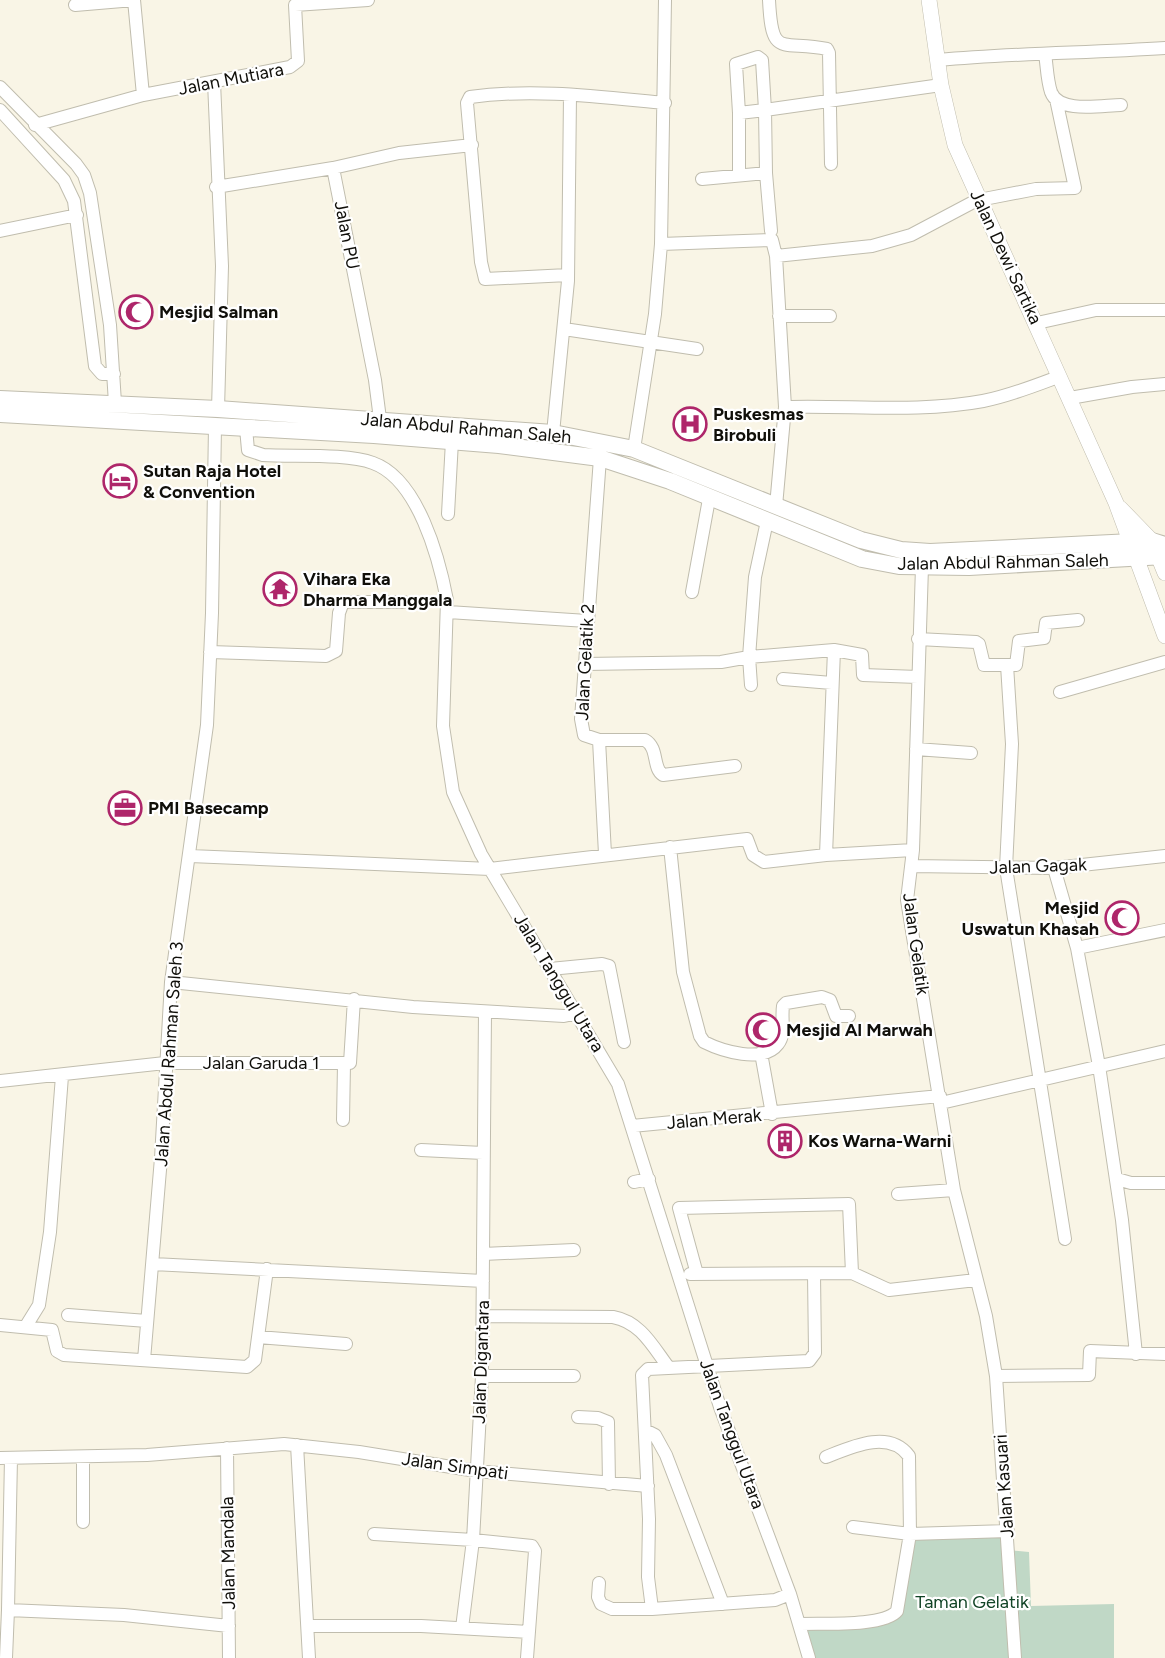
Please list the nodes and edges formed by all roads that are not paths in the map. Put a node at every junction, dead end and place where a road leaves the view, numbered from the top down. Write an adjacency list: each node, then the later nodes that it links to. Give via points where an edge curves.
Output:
1 (134, 0): 7 (street); 14 (street)
2 (368, 0): 6 (street, Jalan Mutiara)
3 (665, 0): 18 (street)
4 (769, 0): 17 (street, via 775,38 785,46 826,49)
5 (929, 0): 10 (main road, Jalan Dewi Sartika)
6 (293, 3): 11 (street, Jalan Mutiara, via 296,65)
7 (75, 5)
8 (1165, 48): 9 (street)
9 (1045, 54): 10 (street); 16 (street, via 1051,94)
10 (939, 60): 12 (main road, Jalan Dewi Sartika)
11 (214, 82): 14 (street, Jalan Mutiara); 30 (street)
12 (941, 85): 17 (street); 31 (main road, Jalan Dewi Sartika, via 955,145)
13 (0, 87): 23 (street)
14 (143, 95): 23 (street, Jalan Mutiara)
15 (570, 95): 18 (street); 24 (street, via 470,98 467,103); 37 (street)
16 (1056, 99): 19 (street, via 1063,104); 31 (street, via 1075,188 1036,189)
17 (829, 100): 21 (street); 25 (street)
18 (665, 103): 35 (street)
19 (1122, 105)
20 (0, 110): 32 (street, via 64,180)
21 (765, 110): 22 (street); 22 (street, via 759,57 736,64); 27 (street)
22 (739, 113): 28 (street)
23 (36, 125): 45 (street, via 76,164 90,193)
24 (472, 145): 26 (street, via 399,153); 37 (street, via 485,279)
25 (831, 164)
26 (333, 168): 30 (street); 55 (street, Jalan PU)
27 (766, 173): 28 (street); 34 (street)
28 (739, 175): 29 (street)
29 (702, 178)
30 (216, 186): 52 (street, via 222,266)
31 (979, 200): 36 (street, via 901,238 872,246); 41 (main road, Jalan Dewi Sartika)
32 (77, 215): 33 (street); 45 (street, via 95,366 104,376)
33 (0, 231)
34 (771, 231)
35 (661, 244): 36 (street, via 772,240); 43 (street)
36 (776, 256): 39 (street)
37 (568, 275): 42 (street)
38 (1165, 310): 41 (street, via 1096,310)
39 (779, 316): 40 (street); 51 (street)
40 (830, 316)
41 (1037, 323): 46 (main road, Jalan Dewi Sartika)
42 (564, 329): 43 (street); 59 (street)
43 (650, 342): 44 (street); 61 (street)
44 (697, 349)
45 (114, 374): 50 (street)
46 (1058, 377): 48 (main road, Jalan Dewi Sartika); 51 (street, via 982,401 921,406)
47 (1165, 384): 48 (street)
48 (1070, 398): 64 (main road, Jalan Dewi Sartika)
49 (0, 399): 50 (highway, Jalan Abdul Rahman Saleh)
50 (115, 403): 52 (highway, Jalan Abdul Rahman Saleh)
51 (785, 407): 65 (street)
52 (219, 409): 54 (highway, Jalan Abdul Rahman Saleh)
53 (0, 414): 56 (highway, Jalan Abdul Rahman Saleh)
54 (330, 416): 55 (highway, Jalan Abdul Rahman Saleh); 58 (highway)
55 (380, 419): 59 (highway, Jalan Abdul Rahman Saleh)
56 (215, 426): 57 (highway, Jalan Abdul Rahman Saleh); 80 (street, Jalan Abdul Rahman Saleh 3)
57 (246, 428): 58 (highway, Jalan Abdul Rahman Saleh); 74 (street, Jalan Tanggul Utara, via 248,450 263,455 373,462 391,472 418,508 444,583)
58 (329, 433): 60 (highway, Jalan Abdul Rahman Saleh)
59 (553, 434): 61 (highway, Jalan Abdul Rahman Saleh)
60 (452, 441): 62 (highway, Jalan Abdul Rahman Saleh); 66 (street)
61 (634, 449): 65 (highway, Jalan Abdul Rahman Saleh)
62 (600, 458): 63 (highway, Jalan Abdul Rahman Saleh, via 670,481); 76 (street, Jalan Gelatik 2)
63 (708, 499): 67 (highway, Jalan Abdul Rahman Saleh); 72 (street)
64 (1116, 503): 68 (main road, Jalan Dewi Sartika); 69 (main road)
65 (776, 506): 68 (highway, Jalan Abdul Rahman Saleh, via 852,536 902,550 930,552)
66 (448, 514)
67 (767, 521): 71 (highway, Jalan Abdul Rahman Saleh, via 862,559); 81 (street, via 755,577)
68 (1129, 541): 69 (highway, Jalan Abdul Rahman Saleh); 70 (main road, Jalan Dewi Sartika)
69 (1162, 555): 70 (highway, Jalan Abdul Rahman Saleh)
70 (1138, 560): 71 (highway, Jalan Abdul Rahman Saleh); 77 (main road, Jalan Dewi Sartika)
71 (922, 567): 78 (street, Jalan Gelatik)
72 (692, 592)
73 (404, 602): 80 (street, via 344,602 339,613 336,651 326,656)
74 (448, 612): 76 (street); 101 (street, Jalan Tanggul Utara, via 443,726 453,792)
75 (1078, 620): 84 (street, via 1046,623 1044,638 1019,641 1019,662)
76 (587, 621): 83 (street, Jalan Gelatik 2)
77 (1165, 636)
78 (918, 639): 84 (street, via 976,642 984,665); 85 (street, Jalan Gelatik)
79 (834, 650): 81 (street); 85 (street, via 862,655 863,675); 87 (street)
80 (210, 652): 98 (street, Jalan Abdul Rahman Saleh 3, via 207,725)
81 (749, 657): 83 (street, via 721,662); 88 (street)
82 (1165, 662): 89 (street)
83 (584, 664): 90 (street, Jalan Gelatik 2, via 581,728 584,735)
84 (1007, 665): 102 (street, via 1012,744)
85 (918, 677): 91 (street, Jalan Gelatik)
86 (783, 679): 87 (street)
87 (832, 683): 97 (street)
88 (751, 685)
89 (1060, 692)
90 (598, 740): 93 (street, via 645,740 653,747 658,770 663,775); 96 (street, Jalan Gelatik 2)
91 (916, 749): 92 (street); 95 (street, Jalan Gelatik)
92 (970, 753)
93 (735, 766)
94 (670, 847): 96 (street); 97 (street, via 747,839 753,855 764,862); 114 (street, via 683,972 700,1036 710,1045 751,1055)
95 (913, 850): 97 (street); 100 (street, Jalan Gelatik)
96 (605, 854): 101 (street)
97 (826, 855)
98 (190, 856): 101 (street); 107 (street, Jalan Abdul Rahman Saleh 3)
99 (1165, 856): 103 (street, Jalan Gagak)
100 (911, 866): 102 (street, Jalan Gagak); 121 (street, Jalan Gelatik, via 907,900)
101 (483, 868): 106 (street, Jalan Tanggul Utara)
102 (1006, 868): 103 (street, Jalan Gagak); 120 (street)
103 (1054, 868): 105 (street)
104 (1165, 930): 105 (street)
105 (1077, 948): 117 (street)
106 (550, 969): 110 (street, Jalan Tanggul Utara); 112 (street, via 609,966)
107 (171, 982): 108 (street); 115 (street, Jalan Abdul Rahman Saleh 3)
108 (354, 999): 109 (street); 116 (street, Jalan Garuda 1, via 352,1059)
109 (485, 1012): 110 (street); 126 (street, Jalan Digantara)
110 (572, 1015): 124 (street, Jalan Tanggul Utara, via 614,1075)
111 (849, 1016): 114 (street, via 836,1016 825,996 786,1003 778,1044)
112 (624, 1042)
113 (1165, 1051): 117 (street, Jalan Merak)
114 (761, 1053): 122 (street)
115 (165, 1063): 116 (street, Jalan Garuda 1); 118 (street, Jalan Garuda 1); 134 (street, Jalan Abdul Rahman Saleh 3)
116 (344, 1064): 123 (street)
117 (1099, 1066): 120 (street, Jalan Merak); 127 (street, via 1113,1174)
118 (62, 1076): 119 (street, Jalan Garuda 1); 147 (street, via 50,1232 39,1305)
119 (0, 1081)
120 (1039, 1081): 121 (street, Jalan Merak); 131 (street)
121 (940, 1099): 122 (street, Jalan Merak); 129 (street, Jalan Gelatik)
122 (772, 1114): 124 (street, Jalan Merak)
123 (343, 1120)
124 (632, 1126): 137 (street, Jalan Tanggul Utara, via 642,1180)
125 (421, 1150): 126 (street)
126 (483, 1153): 133 (street, Jalan Digantara)
127 (1117, 1179): 128 (street); 150 (street)
128 (1165, 1183)
129 (954, 1190): 130 (street); 140 (street, Jalan Gelatik)
130 (898, 1194)
131 (1065, 1239)
132 (574, 1250): 133 (street)
133 (483, 1254): 141 (street, Jalan Digantara)
134 (153, 1264): 135 (street); 145 (street, Jalan Abdul Rahman Saleh 3)
135 (267, 1269): 141 (street); 148 (street)
136 (852, 1273): 138 (street, via 849,1204 679,1208); 139 (street); 140 (street, via 889,1290)
137 (680, 1274): 138 (street); 153 (street, Jalan Tanggul Utara)
138 (697, 1274): 139 (street)
139 (814, 1274): 153 (street, via 813,1358)
140 (976, 1280): 143 (street, Jalan Gelatik)
141 (483, 1281): 144 (street, Jalan Digantara)
142 (68, 1315): 145 (street)
143 (986, 1316): 157 (street, Jalan Kasuari)
144 (483, 1317): 154 (street, via 626,1319 638,1327); 155 (street, Jalan Digantara)
145 (147, 1321): 152 (street, Jalan Abdul Rahman Saleh 3)
146 (0, 1325): 147 (street)
147 (26, 1326): 152 (street, via 52,1330 57,1351 64,1355)
148 (258, 1337): 149 (street); 152 (street, via 255,1360 247,1367)
149 (346, 1344)
150 (1136, 1354): 151 (street); 157 (street, via 1090,1351 1089,1375)
151 (1165, 1354)
152 (144, 1360)
153 (707, 1366): 154 (street); 175 (street, Jalan Tanggul Utara)
154 (669, 1368): 159 (street, via 648,1369 642,1375)
155 (482, 1376): 156 (street); 165 (street, Jalan Digantara)
156 (574, 1376)
157 (996, 1376): 170 (street, Jalan Kasuari)
158 (579, 1417): 166 (street, via 608,1422)
159 (645, 1430): 167 (street); 176 (street, via 654,1435 666,1455)
160 (297, 1445): 161 (street, Jalan Simpati); 165 (street, Jalan Simpati); 181 (street)
161 (227, 1448): 162 (street, Jalan Simpati); 180 (street, Jalan Mandala)
162 (83, 1457): 164 (street, Jalan Simpati); 168 (street)
163 (826, 1457): 172 (street, via 849,1447 880,1441 903,1447 911,1466)
164 (6, 1458): 178 (street)
165 (476, 1471): 166 (street, Jalan Simpati); 173 (street, Jalan Digantara)
166 (609, 1484): 167 (street, Jalan Simpati)
167 (648, 1486): 177 (street)
168 (83, 1522)
169 (853, 1527): 172 (street)
170 (1008, 1531): 172 (street); 189 (street, Jalan Kasuari)
171 (374, 1534): 173 (street)
172 (910, 1534): 179 (street, via 897,1611 893,1615 871,1621)
173 (472, 1540): 182 (street, Jalan Digantara); 183 (street, via 532,1546 536,1556)
174 (599, 1583): 177 (street, via 601,1604 612,1609)
175 (784, 1597): 176 (street); 179 (street, Jalan Tanggul Utara)
176 (723, 1604): 177 (street)
177 (652, 1609)
178 (8, 1610): 180 (street, via 124,1615); 184 (street)
179 (800, 1624): 188 (street, Jalan Tanggul Utara)
180 (229, 1626): 185 (street, Jalan Mandala)
181 (309, 1626): 182 (street); 186 (street)
182 (462, 1628): 183 (street)
183 (529, 1632): 187 (street)
184 (6, 1658)
185 (229, 1658)
186 (309, 1658)
187 (527, 1658)
188 (808, 1658)
189 (1016, 1658)

